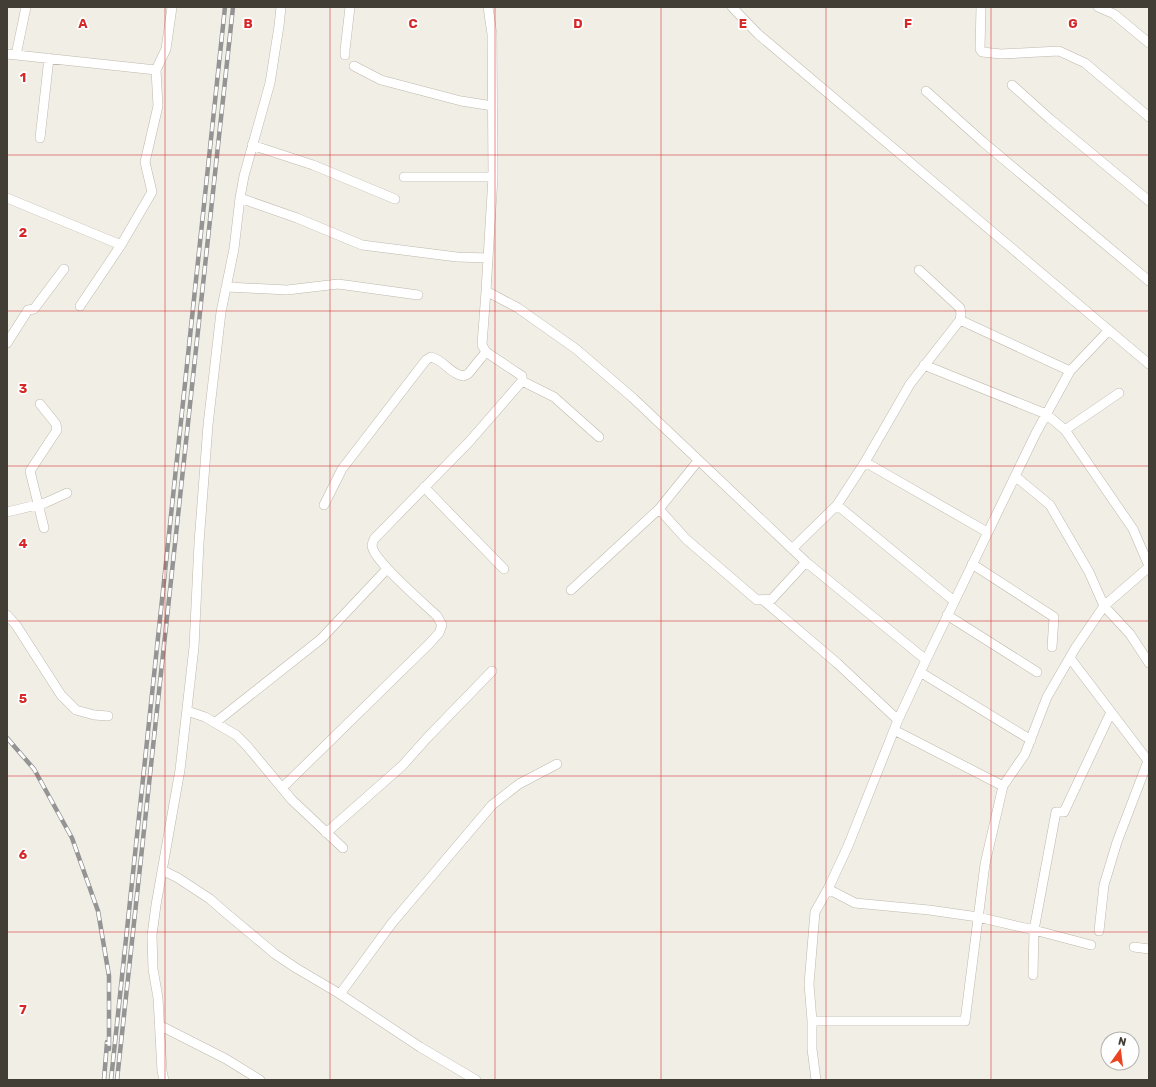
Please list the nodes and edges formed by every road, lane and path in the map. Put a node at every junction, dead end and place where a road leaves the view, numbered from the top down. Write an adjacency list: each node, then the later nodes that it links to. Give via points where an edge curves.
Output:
1 (26, 7): 10 (street)
2 (172, 7): 14 (street, via 166,48)
3 (280, 7): 20 (street, via 270,83)
4 (350, 7): 11 (street, via 344,50)
5 (488, 7): 17 (street, via 492,34)
6 (732, 7): 37 (street, via 758,34)
7 (982, 7): 18 (street, via 982,52 1001,54 1059,51 1085,63)
8 (1098, 7): 9 (street, via 1114,14)
9 (1149, 43)
10 (12, 55): 12 (street)
11 (346, 55)
12 (49, 58): 14 (street); 19 (street)
13 (354, 66): 17 (street, via 381,80 461,101)
14 (156, 70): 27 (street, via 158,106 145,162 152,192)
15 (1012, 85): 26 (street)
16 (926, 92): 31 (street)
17 (493, 106): 22 (street)
18 (1149, 117)
19 (40, 138)
20 (252, 145): 24 (street); 25 (street, via 314,166)
21 (404, 177): 22 (street)
22 (493, 177): 28 (street)
23 (7, 198): 27 (street)
24 (240, 198): 28 (street, via 362,245 457,257); 32 (street)
25 (395, 199)
26 (1149, 201)
27 (121, 245): 35 (street)
28 (488, 258): 33 (street)
29 (64, 269): 38 (street, via 34,308 28,310)
30 (919, 270): 36 (street, via 960,308)
31 (1149, 282)
32 (227, 287): 34 (street, via 288,290 338,284); 80 (street, via 221,312 205,456 196,628)
33 (486, 292): 39 (street, via 482,345); 49 (street, via 518,308 576,349)
34 (418, 295)
35 (80, 306)
36 (960, 320): 41 (street); 42 (street)
37 (1109, 330): 40 (street); 42 (street)
38 (7, 343)
39 (486, 352): 43 (street, via 522,376); 55 (street, via 468,374 463,376 457,375 437,359 432,357 426,360 342,469)
40 (1149, 364)
41 (924, 365): 46 (street); 50 (street, via 910,384)
42 (1070, 371): 46 (street)
43 (522, 381): 48 (street, via 554,398); 52 (street, via 469,442)
44 (1119, 393): 47 (street)
45 (40, 404): 54 (street, via 56,424 57,430 30,471)
46 (1046, 414): 47 (street); 51 (street)
47 (1065, 430): 64 (street, via 1133,529)
48 (599, 437)
49 (698, 461): 57 (street); 61 (street)
50 (865, 462): 56 (street); 60 (street)
51 (1015, 476): 60 (street); 70 (street, via 1050,505 1089,572)
52 (424, 487): 65 (street, via 374,539 374,550); 66 (street)
53 (67, 493): 54 (street)
54 (38, 504): 58 (street); 59 (street)
55 (324, 505)
56 (837, 505): 61 (street); 69 (street)
57 (659, 509): 67 (street); 68 (street, via 686,539 713,563 757,600)
58 (7, 512)
59 (44, 528)
60 (987, 532): 63 (street)
61 (792, 549): 62 (street)
62 (806, 562): 68 (street, via 772,599); 75 (street)
63 (972, 564): 69 (street); 73 (street, via 1054,617)
64 (1149, 567): 70 (street)
65 (387, 569): 84 (street, via 321,639); 90 (street, via 437,616 442,625 439,633)
66 (504, 569)
67 (570, 590)
68 (763, 600): 83 (street, via 837,663)
69 (954, 601): 72 (street)
70 (1104, 606): 74 (street); 76 (street, via 1130,634)
71 (7, 615): 82 (street, via 61,695 76,710)
72 (947, 615): 75 (street); 79 (street)
73 (1052, 647)
74 (1070, 658): 81 (street); 86 (street, via 1047,697)
75 (926, 660): 78 (street)
76 (1149, 663)
77 (492, 671): 91 (street, via 402,766)
78 (920, 672): 83 (street); 86 (street)
79 (1036, 672)
80 (187, 711): 84 (street); 93 (street, via 180,770)
81 (1111, 712): 87 (street); 96 (street, via 1064,812 1056,812)
82 (108, 716)
83 (898, 720): 85 (street)
84 (216, 722): 90 (street, via 236,735)
85 (894, 730): 89 (street); 94 (street)
86 (1031, 740): 89 (street, via 1025,754)
87 (1149, 761): 97 (street, via 1117,842 1104,885)
88 (557, 764): 102 (street, via 519,784 492,806 392,922)
89 (1003, 786): 95 (street, via 984,864)
90 (282, 788): 91 (street)
91 (326, 833): 92 (street)
92 (343, 848)
93 (162, 870): 102 (street, via 210,899 275,954); 104 (street, via 152,935)
94 (828, 889): 95 (street, via 854,903); 103 (street, via 815,912 809,984)
95 (978, 917): 96 (street); 103 (street, via 965,1020)
96 (1034, 930): 98 (street); 101 (street)
97 (1099, 931)
98 (1091, 945)
99 (1134, 947): 100 (street)
100 (1149, 949)
101 (1033, 975)
102 (340, 994): 107 (street, via 420,1047)
103 (812, 1021): 108 (street)
104 (159, 1025): 105 (street); 106 (street, via 226,1059)
105 (164, 1080)
106 (260, 1080)
107 (476, 1080)
108 (816, 1080)

